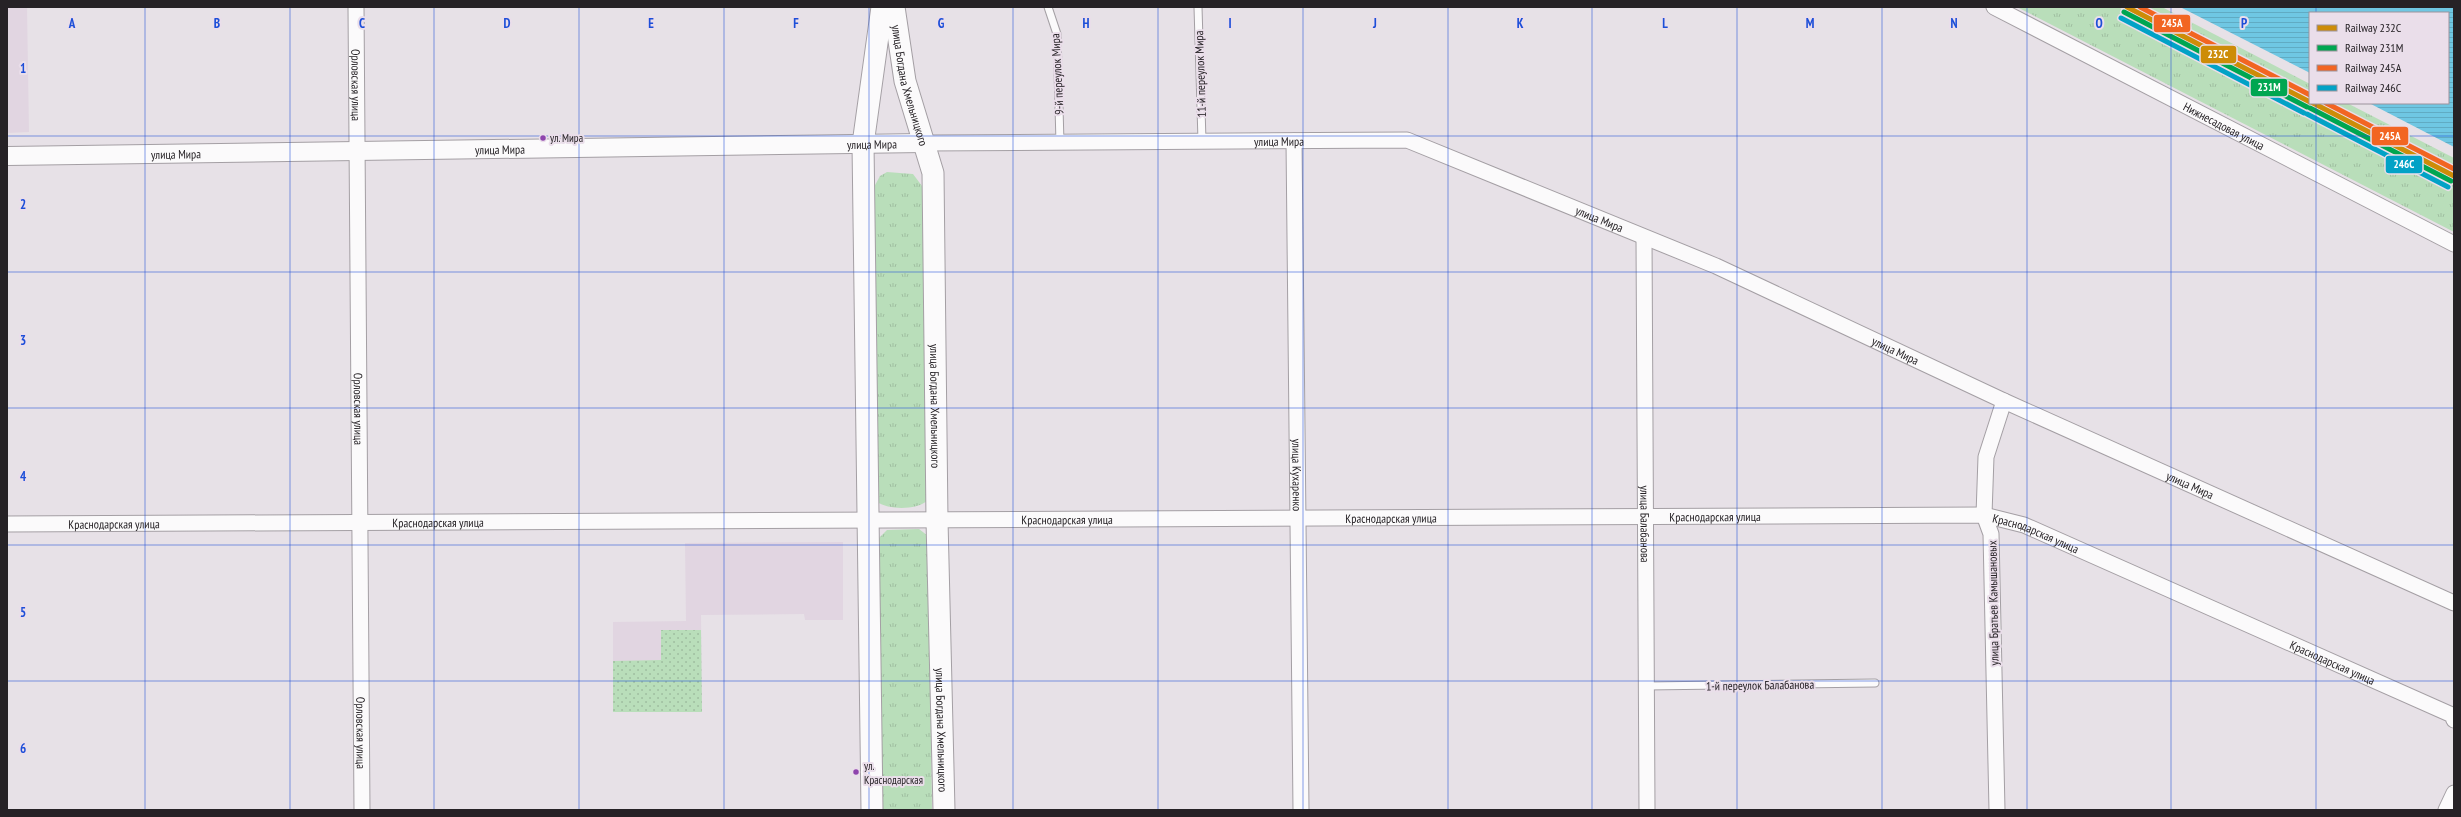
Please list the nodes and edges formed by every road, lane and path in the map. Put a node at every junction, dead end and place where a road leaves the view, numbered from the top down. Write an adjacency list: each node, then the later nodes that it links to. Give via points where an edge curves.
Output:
1 (356, 7): 12 (street, Орловская улица)
2 (882, 7): 11 (main road, улица Богдана Хмельницкого)
3 (894, 7): 10 (main road, улица Богдана Хмельницкого, via 905,81)
4 (1048, 7): 9 (lane, 9-й переулок Мира, via 1057,34)
5 (1198, 7): 7 (lane, 11-й переулок Мира)
6 (1994, 7): 15 (street, Нижнесадовая улица)
7 (1202, 141): 8 (street, улица Мира); 9 (street, улица Мира)
8 (1294, 141): 14 (street, улица Мира, via 1407,140); 19 (street, улица Кухаренко)
9 (1060, 142): 10 (street, улица Мира)
10 (923, 143): 11 (street, улица Мира); 21 (main road, улица Богдана Хмельницкого, via 933,173)
11 (863, 144): 12 (street, улица Мира); 20 (main road, улица Богдана Хмельницкого)
12 (357, 151): 13 (street, улица Мира); 22 (street, Орловская улица)
13 (7, 156)
14 (1644, 238): 16 (street, улица Мира, via 1716,266); 18 (street, улица Балабанова)
15 (2454, 244)
16 (2004, 401): 17 (street, улица Братьев Камышановых, via 1986,457); 24 (street, улица Мира)
17 (1984, 515): 18 (street, Краснодарская улица); 27 (street, Краснодарская улица, via 2024,525); 34 (street, улица Братьев Камышановых, via 1991,534)
18 (1646, 517): 19 (street, Краснодарская улица); 26 (street, улица Балабанова)
19 (1298, 518): 21 (street, Краснодарская улица); 32 (street, улица Кухаренко)
20 (868, 520): 21 (street, Краснодарская улица); 22 (street, Краснодарская улица); 30 (main road, улица Богдана Хмельницкого)
21 (937, 520): 31 (main road, улица Богдана Хмельницкого)
22 (360, 523): 23 (street, Краснодарская улица); 29 (street, Орловская улица)
23 (7, 524)
24 (2454, 603)
25 (1874, 683): 26 (lane, 1-й переулок Балабанова)
26 (1646, 686): 33 (street, улица Балабанова)
27 (2453, 717)
28 (2454, 793): 35 (street)
29 (362, 810)
30 (872, 810)
31 (944, 810)
32 (1301, 810)
33 (1647, 810)
34 (1997, 810)
35 (2446, 810)

